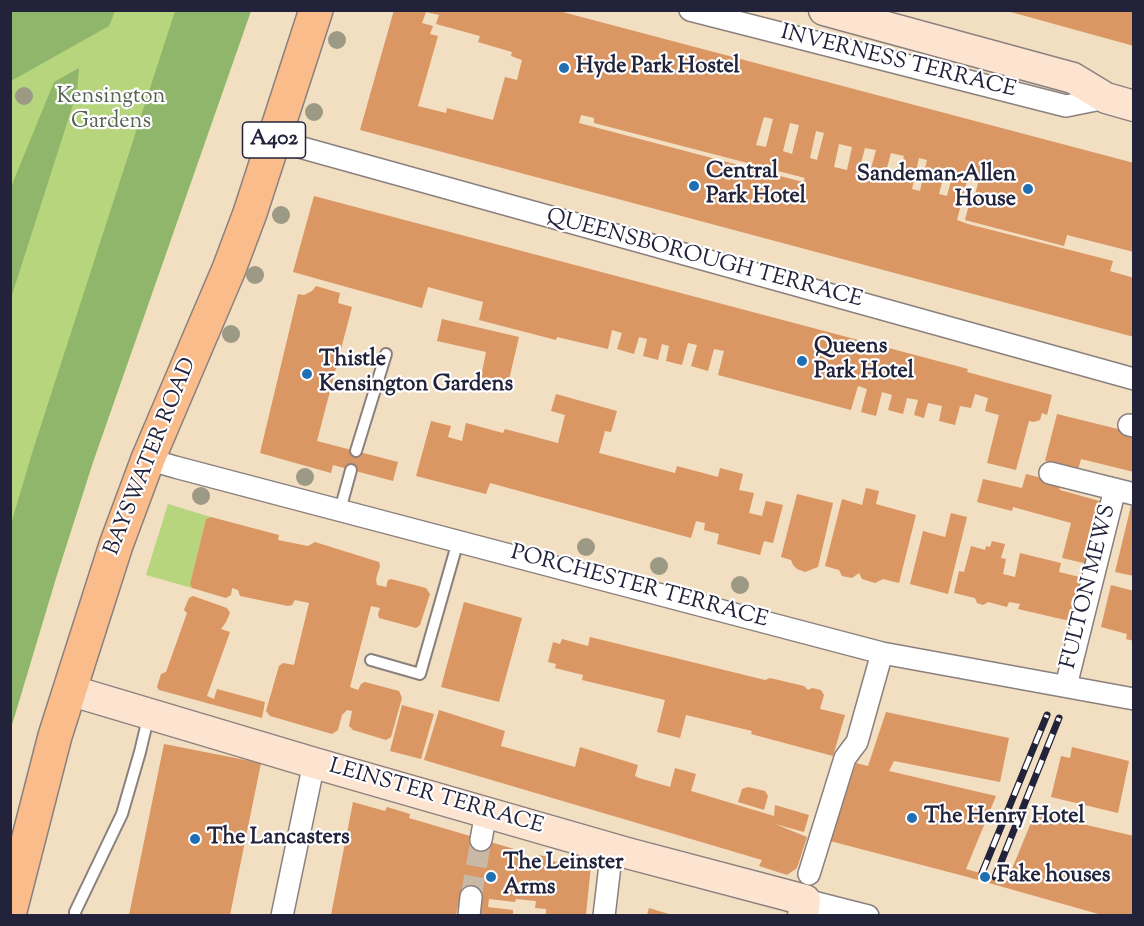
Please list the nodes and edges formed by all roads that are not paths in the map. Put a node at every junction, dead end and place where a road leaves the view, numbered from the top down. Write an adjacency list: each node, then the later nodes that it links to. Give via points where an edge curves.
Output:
1 (316, 10): 5 (main road, BAYSWATER ROAD / A402)
2 (690, 10): 4 (street, INVERNESS TERRACE, via 1066,106)
3 (824, 10): 4 (main road, INVERNESS TERRACE, via 1073,78)
4 (1120, 102)
5 (274, 140): 7 (street, QUEENSBOROUGH TERRACE); 9 (main road, BAYSWATER ROAD / A402, via 229,268)
6 (386, 354): 8 (lane)
7 (1134, 379)
8 (356, 451)
9 (148, 459): 13 (street, PORCHESTER TERRACE); 18 (main road, BAYSWATER ROAD / A402)
10 (351, 470): 13 (lane)
11 (1050, 473): 12 (street, FULTON MEWS)
12 (1124, 491): 17 (street, FULTON MEWS)
13 (340, 510): 14 (street, PORCHESTER TERRACE)
14 (458, 540): 15 (street, PORCHESTER TERRACE); 16 (lane, via 420,674)
15 (882, 652): 17 (street, PORCHESTER TERRACE); 23 (street, via 857,742 845,758)
16 (371, 660)
17 (1066, 686): 19 (street, PORCHESTER TERRACE)
18 (69, 690): 20 (main road, LEINSTER TERRACE); 24 (main road, BAYSWATER ROAD / A402)
19 (1134, 699)
20 (150, 714): 21 (main road, LEINSTER TERRACE); 25 (lane, via 124,806)
21 (314, 763): 22 (main road, LEINSTER TERRACE, via 483,826); 26 (street)
22 (612, 848): 23 (main road, LEINSTER TERRACE); 27 (street)
23 (806, 897): 28 (street)
24 (10, 911)
25 (75, 915)
26 (282, 915)
27 (604, 915)
28 (868, 915)

